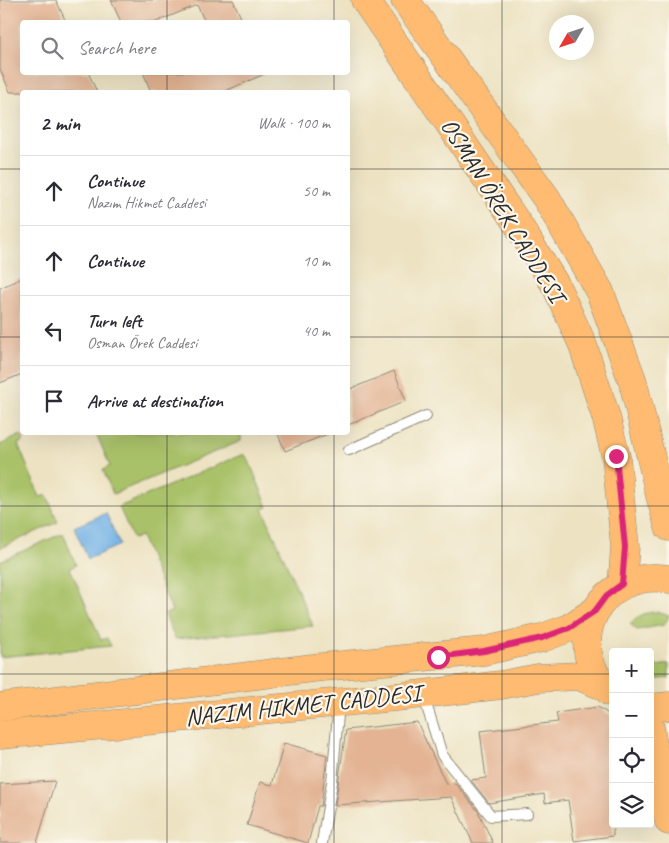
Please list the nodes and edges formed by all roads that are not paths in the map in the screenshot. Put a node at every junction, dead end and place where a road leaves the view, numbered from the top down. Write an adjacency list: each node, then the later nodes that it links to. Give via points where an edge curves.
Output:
1 (365, 0): 7 (main road, OSMAN ÖREK CADDESI, via 517,223 556,286 582,343 616,456 625,547)
2 (405, 0): 5 (main road, OSMAN ÖREK CADDESI, via 547,199 600,292 633,382)
3 (426, 416): 4 (lane)
4 (349, 450)
5 (669, 527)
6 (669, 579): 7 (main road, via 655,577)
7 (622, 584): 8 (main road, via 606,596)
8 (595, 611): 9 (main road, via 589,626 589,658 594,673); 13 (main road, via 569,628 542,638 484,651 313,668)
9 (608, 690): 10 (main road, via 579,676 538,678)
10 (423, 694): 11 (main road); 17 (lane, via 442,755 491,816)
11 (340, 702): 15 (main road); 19 (lane)
12 (669, 706): 14 (main road)
13 (0, 707)
14 (654, 708)
15 (0, 735)
16 (652, 738): 18 (main road)
17 (527, 814)
18 (669, 821)
19 (322, 843)

